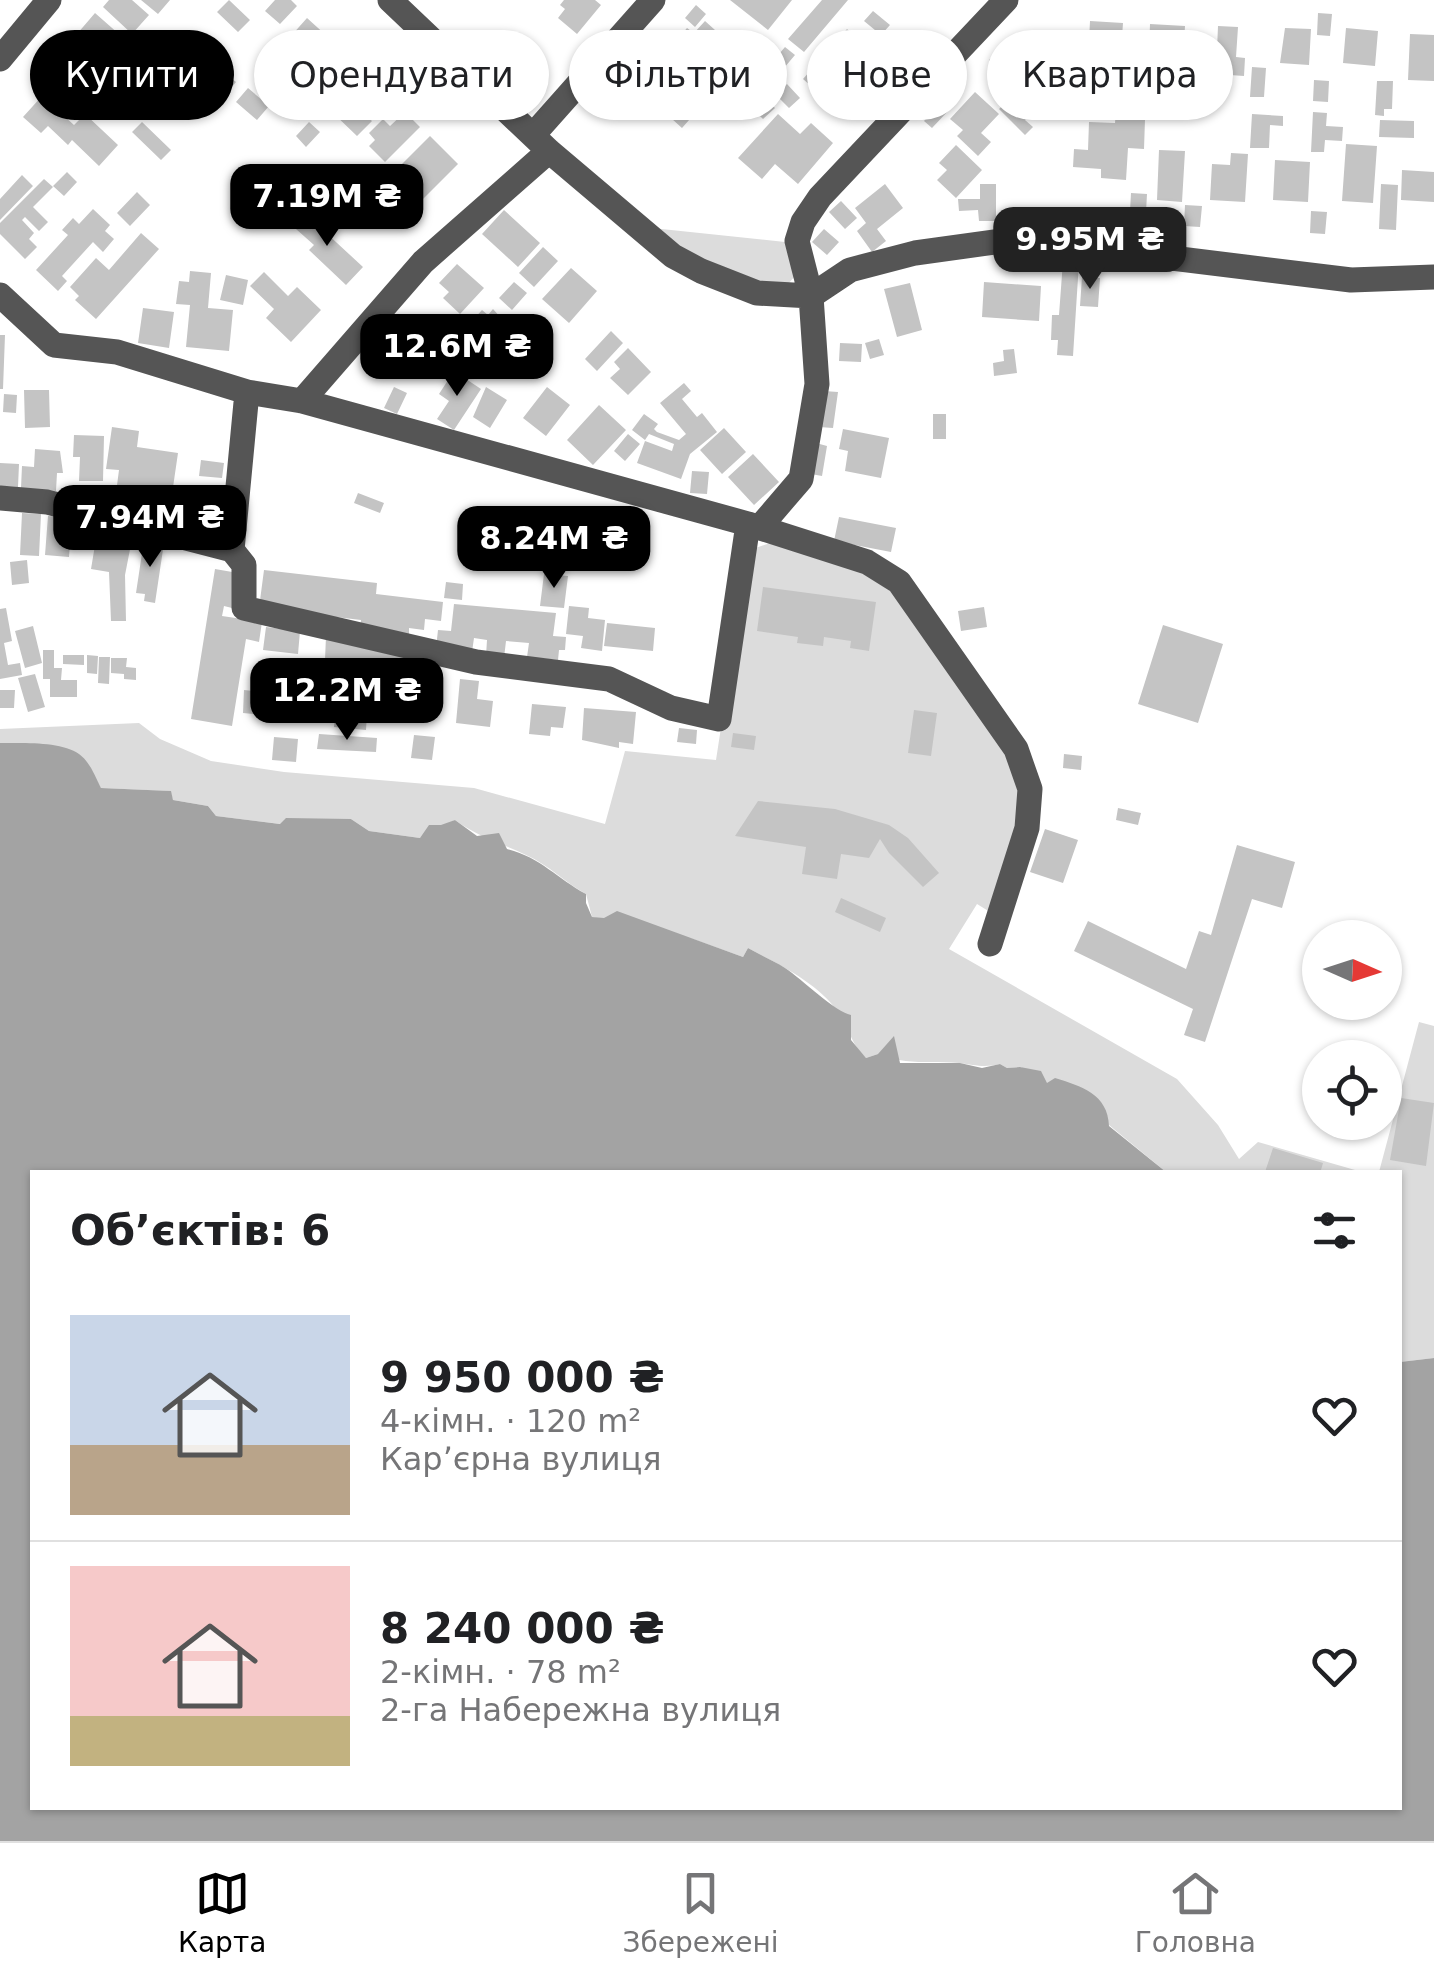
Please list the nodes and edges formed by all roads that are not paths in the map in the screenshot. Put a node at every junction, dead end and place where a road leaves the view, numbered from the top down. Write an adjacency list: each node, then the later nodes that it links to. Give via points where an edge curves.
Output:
1 (50, 0): 5 (street)
2 (390, 0): 6 (street)
3 (654, 0): 6 (street)
4 (1006, 0): 9 (street, via 803,222 797,241)
5 (0, 59)
6 (540, 143): 9 (street, via 687,264 757,293); 11 (street, via 423,262)
7 (1434, 277): 9 (street, via 1351,280 1002,241 850,270)
8 (0, 295): 10 (street, via 54,345 117,352)
9 (811, 296): 13 (street, via 817,384 801,478)
10 (247, 392): 11 (street); 14 (street)
11 (302, 401): 13 (street)
12 (0, 498): 14 (street, via 47,502)
13 (753, 526): 14 (street, via 719,719 671,708 609,679 476,662 244,608 244,565); 15 (street, via 868,562 898,582 1016,749 1030,789 1027,828)
14 (232, 550)
15 (990, 944)

